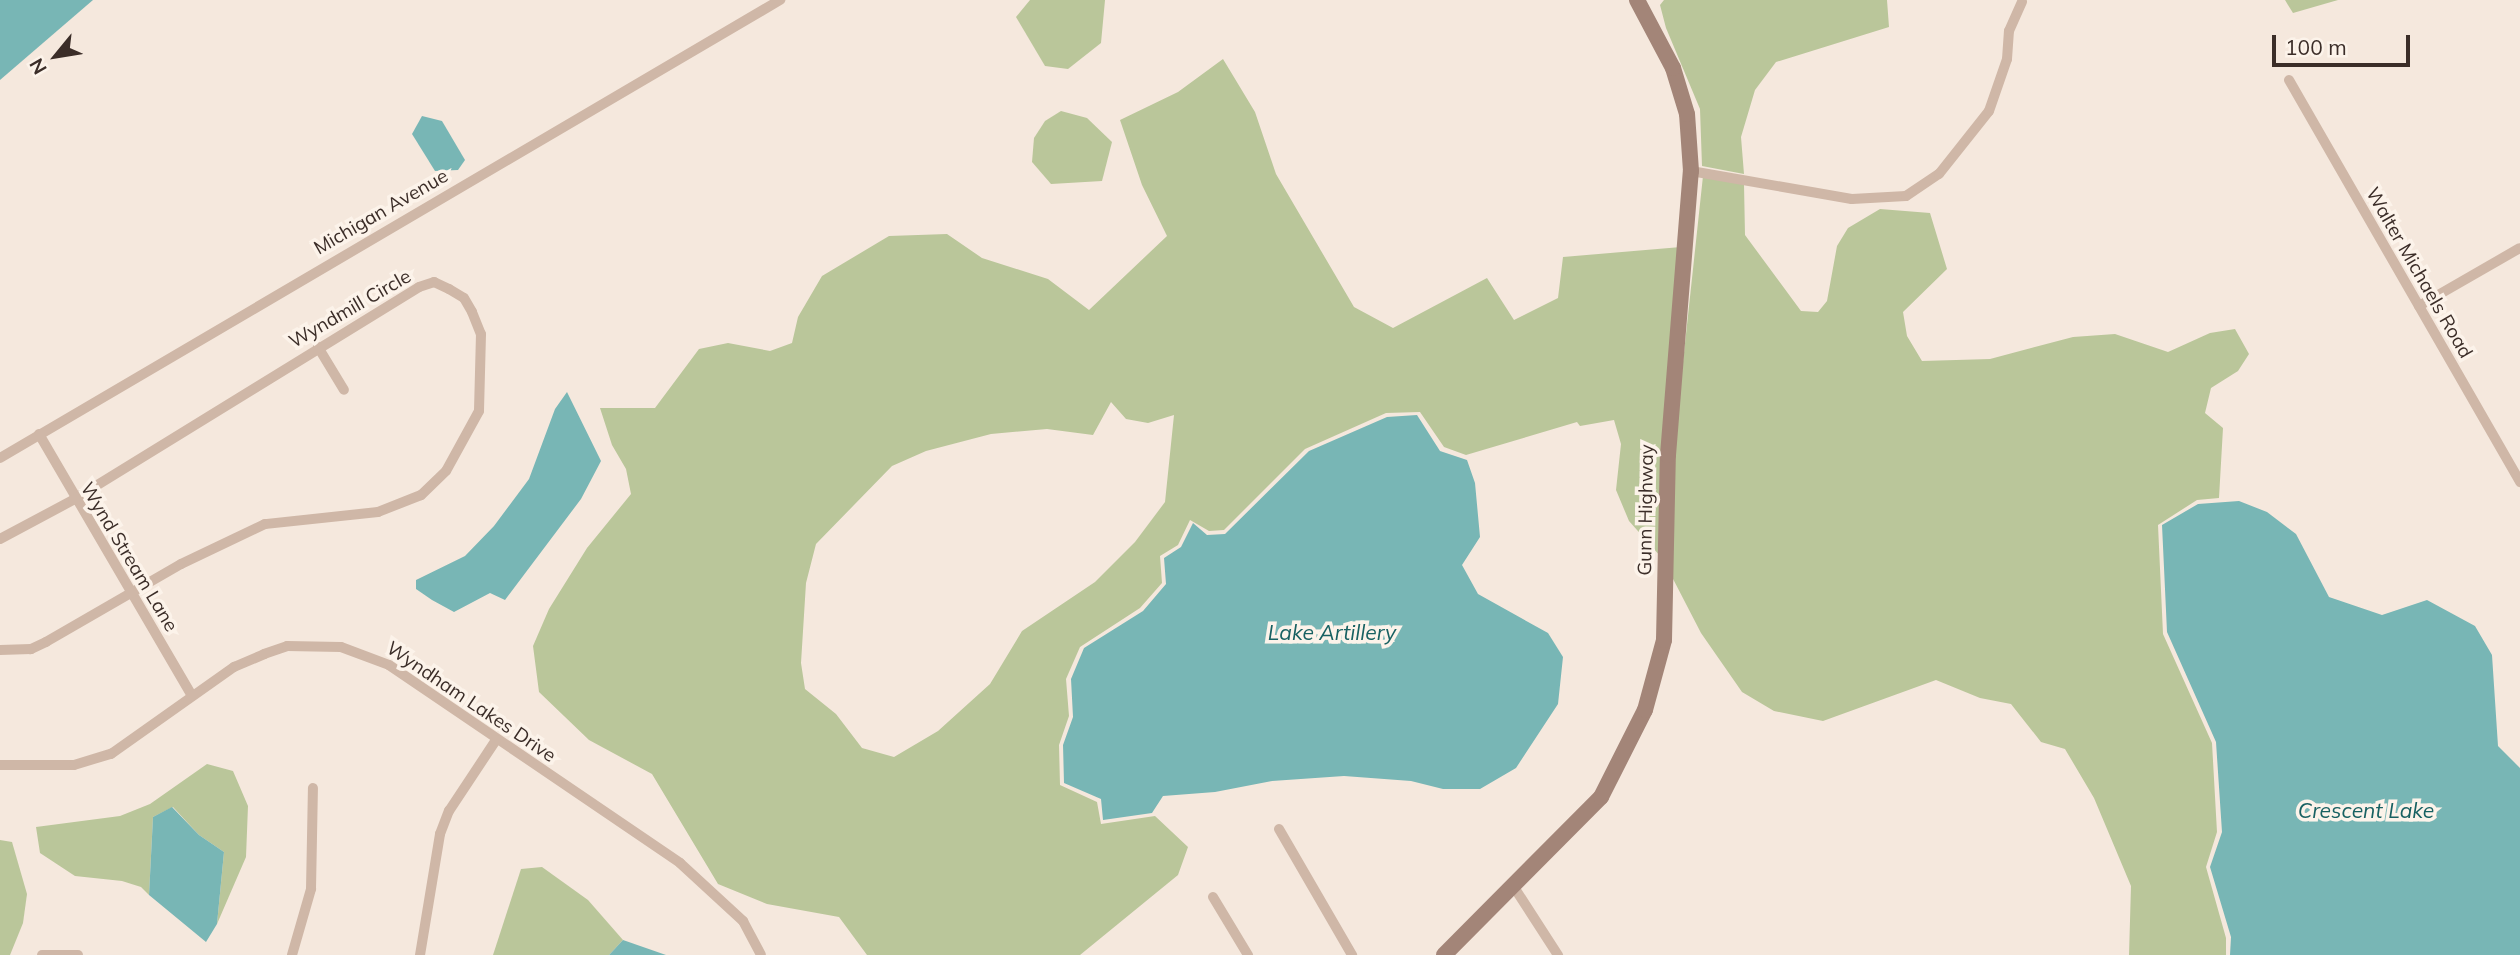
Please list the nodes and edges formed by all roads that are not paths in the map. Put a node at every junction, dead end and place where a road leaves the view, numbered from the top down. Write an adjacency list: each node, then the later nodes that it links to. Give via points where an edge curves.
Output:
1 (780, 0): 10 (street, Michigan Avenue)
2 (1636, 0): 5 (main road, Gunn Highway, via 1673,68 1687,114)
3 (2022, 2): 5 (street, via 2009,31 2007,60 1989,111 1939,174 1906,196 1852,199)
4 (2289, 80): 7 (street, Walter Michaels Road)
5 (1691, 171): 22 (main road, Gunn Highway, via 1668,455 1664,639 1645,710 1601,797)
6 (2520, 248): 7 (street)
7 (2419, 306): 12 (street, Walter Michaels Road)
8 (318, 347): 9 (street); 13 (street, Wyndmill Circle); 15 (street, Wyndmill Circle, via 419,286 434,282 464,298 481,334 479,411 446,471 421,495 378,512 265,524)
9 (344, 390)
10 (39, 434): 11 (street, Michigan Avenue); 13 (street, Wynd Stream Lane)
11 (0, 458)
12 (2520, 482)
13 (73, 499): 14 (street, Wyndmill Circle); 15 (street, Wynd Stream Lane)
14 (0, 539)
15 (131, 594): 16 (street, Wyndmill Circle, via 31,649); 17 (street, Wynd Stream Lane)
16 (0, 650)
17 (192, 696): 18 (street, Wyndham Lakes Drive, via 264,653 286,646 341,647 389,665); 19 (street, Wyndham Lakes Drive, via 111,754 74,765)
18 (496, 740): 27 (street, via 449,811 440,834); 28 (street, Wyndham Lakes Drive, via 680,863 743,921)
19 (0, 765)
20 (313, 788): 26 (street, via 311,889)
21 (1279, 830): 30 (street)
22 (1512, 884): 31 (main road, Gunn Highway); 32 (street)
23 (1213, 897): 29 (street)
24 (42, 955): 25 (street)
25 (78, 955)
26 (292, 955)
27 (420, 955)
28 (761, 955)
29 (1248, 955)
30 (1352, 955)
31 (1444, 955)
32 (1558, 955)

